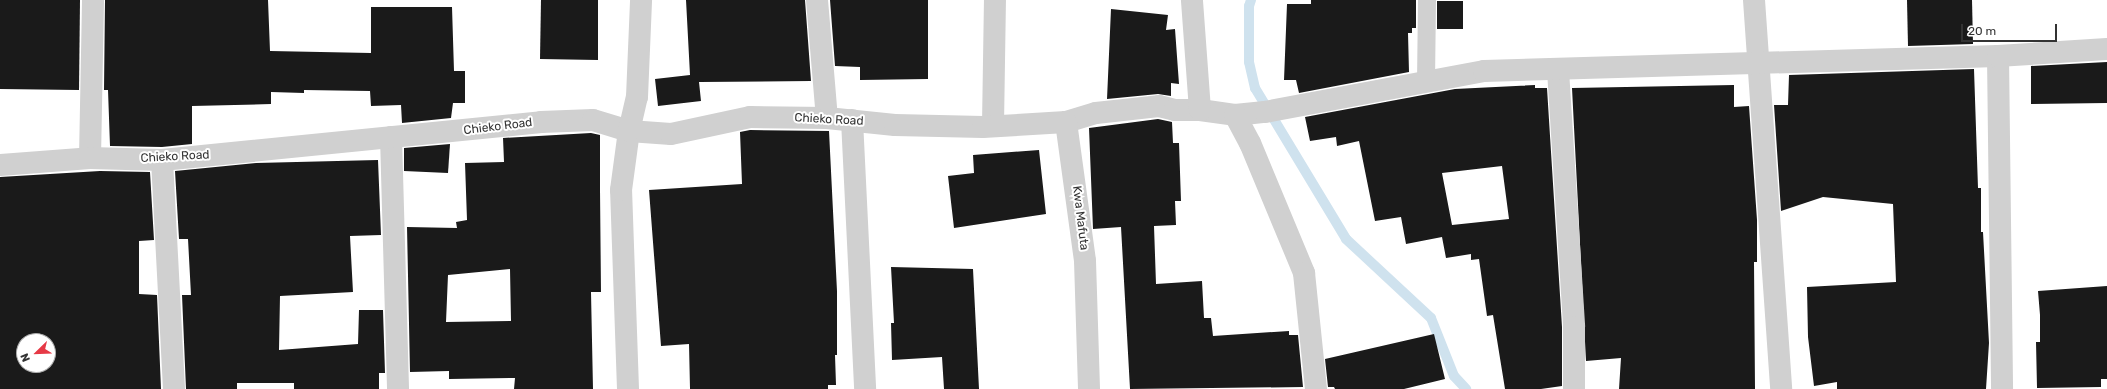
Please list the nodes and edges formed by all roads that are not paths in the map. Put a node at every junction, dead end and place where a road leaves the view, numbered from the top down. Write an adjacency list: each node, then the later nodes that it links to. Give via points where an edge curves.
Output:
1 (93, 0): 21 (street)
2 (641, 0): 19 (street, via 637,97)
3 (817, 0): 15 (street)
4 (995, 0): 18 (street)
5 (1192, 0): 13 (street)
6 (1427, 0): 12 (lane)
7 (1754, 0): 10 (street)
8 (2107, 49): 9 (street)
9 (1998, 56): 10 (street); 32 (street)
10 (1758, 62): 11 (street); 31 (street)
11 (1558, 70): 12 (street, via 1484,71); 30 (street, via 1574,327)
12 (1426, 82): 14 (street, via 1271,111)
13 (1200, 110): 14 (street); 17 (street, via 1175,110 1159,106 1096,112)
14 (1235, 115): 29 (street, via 1250,143 1304,273)
15 (827, 118): 16 (street, Chieko Road); 19 (street, Chieko Road, via 750,117 671,134)
16 (852, 120): 18 (street, Chieko Road, via 903,125); 27 (street)
17 (1066, 122): 18 (street); 28 (street, Kwa Mafuta, via 1085,262)
18 (993, 125)
19 (629, 131): 20 (street, Chieko Road, via 593,120 541,122); 26 (street, via 621,190)
20 (391, 137): 22 (street, Chieko Road); 25 (street)
21 (90, 158): 22 (street, Chieko Road); 23 (street, Chieko Road)
22 (162, 160): 24 (street)
23 (0, 165)
24 (174, 389)
25 (398, 389)
26 (628, 389)
27 (865, 389)
28 (1089, 389)
29 (1316, 389)
30 (1574, 389)
31 (1781, 389)
32 (2002, 389)

